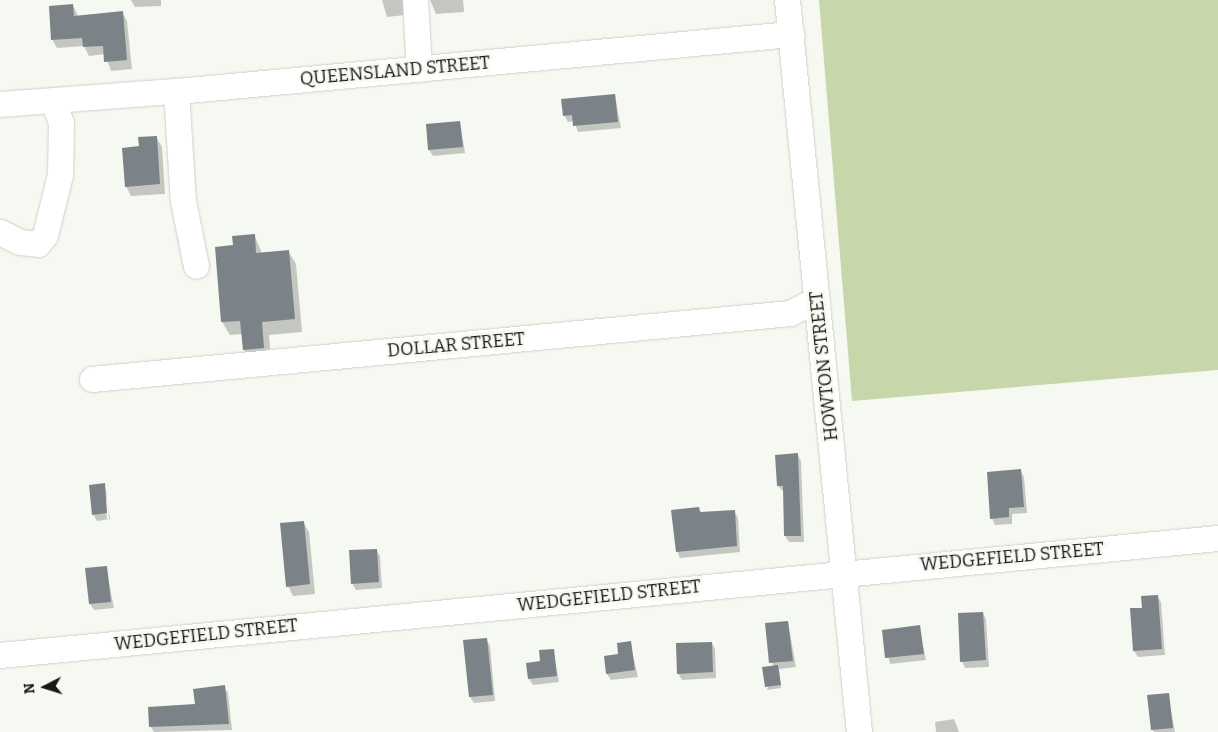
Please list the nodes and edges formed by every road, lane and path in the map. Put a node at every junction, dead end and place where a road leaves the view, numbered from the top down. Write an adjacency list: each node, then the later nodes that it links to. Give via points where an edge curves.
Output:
1 (415, 0): 4 (street)
2 (787, 0): 3 (street, HOWTON STREET)
3 (790, 34): 4 (street, QUEENSLAND STREET); 10 (street, HOWTON STREET)
4 (419, 69): 5 (street, QUEENSLAND STREET)
5 (176, 91): 6 (street, QUEENSLAND STREET); 9 (street, via 183,201)
6 (53, 100): 7 (street, QUEENSLAND STREET); 8 (street, via 61,123 60,175 45,235 38,244 20,242)
7 (0, 104)
8 (0, 232)
9 (196, 266)
10 (817, 300): 11 (street, DOLLAR STREET, via 790,313); 13 (street, HOWTON STREET)
11 (92, 379)
12 (1218, 538): 13 (street, WEDGEFIELD STREET)
13 (846, 573): 14 (street, WEDGEFIELD STREET); 15 (street, HOWTON STREET)
14 (0, 655)
15 (859, 732)

